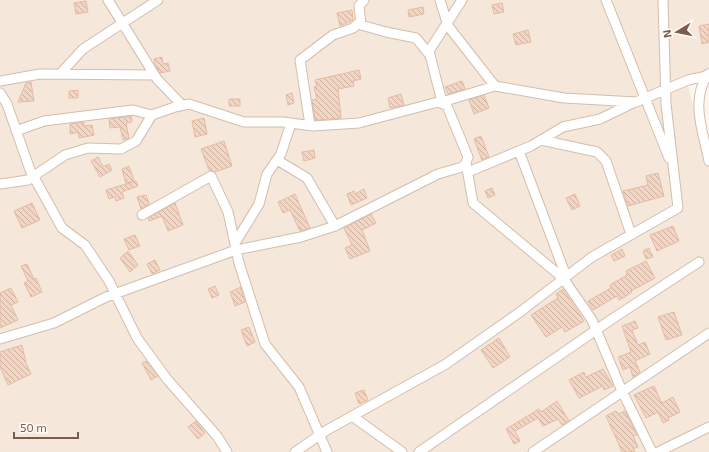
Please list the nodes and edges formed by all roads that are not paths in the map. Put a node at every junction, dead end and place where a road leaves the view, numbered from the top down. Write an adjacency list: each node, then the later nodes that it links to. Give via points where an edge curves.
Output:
1 (108, 0): 10 (street)
2 (158, 0): 10 (street)
3 (364, 0): 9 (street, via 359,6)
4 (440, 0): 8 (street)
5 (462, 0): 8 (street)
6 (606, 0): 19 (street)
7 (663, 0): 17 (street)
8 (447, 21): 11 (street, via 429,51); 16 (street, via 448,26)
9 (360, 22): 11 (street, via 361,25 416,38); 25 (street, via 353,28 333,35 300,60)
10 (121, 24): 12 (street, via 83,49); 14 (street)
11 (430, 54): 20 (street)
12 (60, 74): 14 (street); 15 (street, via 40,74)
13 (708, 74): 17 (street); 30 (street, via 701,84 697,104)
14 (154, 75): 22 (street)
15 (0, 81)
16 (495, 86): 20 (street); 21 (street, via 564,98)
17 (666, 89): 19 (street); 32 (street)
18 (0, 93): 26 (street, via 7,104)
19 (645, 98): 21 (street); 32 (street)
20 (442, 102): 25 (street, via 359,123); 31 (street, via 453,118 468,157)
21 (636, 102): 27 (street, via 600,119 563,127)
22 (182, 105): 23 (street); 24 (street, via 189,104 244,122)
23 (152, 115): 26 (street, via 133,110 44,121); 33 (street, via 136,141 121,149 88,148 65,155)
24 (291, 123): 25 (street); 29 (street)
25 (310, 125)
26 (16, 131): 33 (street)
27 (541, 140): 28 (street); 37 (street, via 597,152 606,161)
28 (519, 151): 31 (street); 40 (street)
29 (277, 160): 36 (street, via 307,178); 38 (street, via 267,174 258,204)
30 (709, 161)
31 (467, 168): 36 (street, via 438,174); 40 (street, via 474,203)
32 (674, 170): 37 (street, via 678,208)
33 (34, 177): 34 (street); 41 (street, via 62,228 85,246 110,281)
34 (0, 184)
35 (142, 215): 38 (street, via 211,176 228,212)
36 (335, 226): 38 (street, via 301,237)
37 (631, 234): 40 (street, via 592,257)
38 (235, 247): 41 (street); 48 (street, via 265,344 299,387)
39 (699, 262): 42 (street)
40 (565, 277): 42 (street); 46 (street, via 446,364)
41 (115, 294): 44 (street, via 54,323); 49 (street, via 136,338 167,380 217,436)
42 (596, 330): 45 (street); 53 (street)
43 (709, 333): 45 (street)
44 (0, 339)
45 (622, 391): 54 (street); 55 (street)
46 (352, 416): 48 (street); 52 (street)
47 (708, 427): 56 (street)
48 (320, 435): 50 (street); 51 (street)
49 (227, 452)
50 (295, 452)
51 (327, 452)
52 (402, 452)
53 (419, 452)
54 (533, 452)
55 (652, 452)
56 (658, 452)

